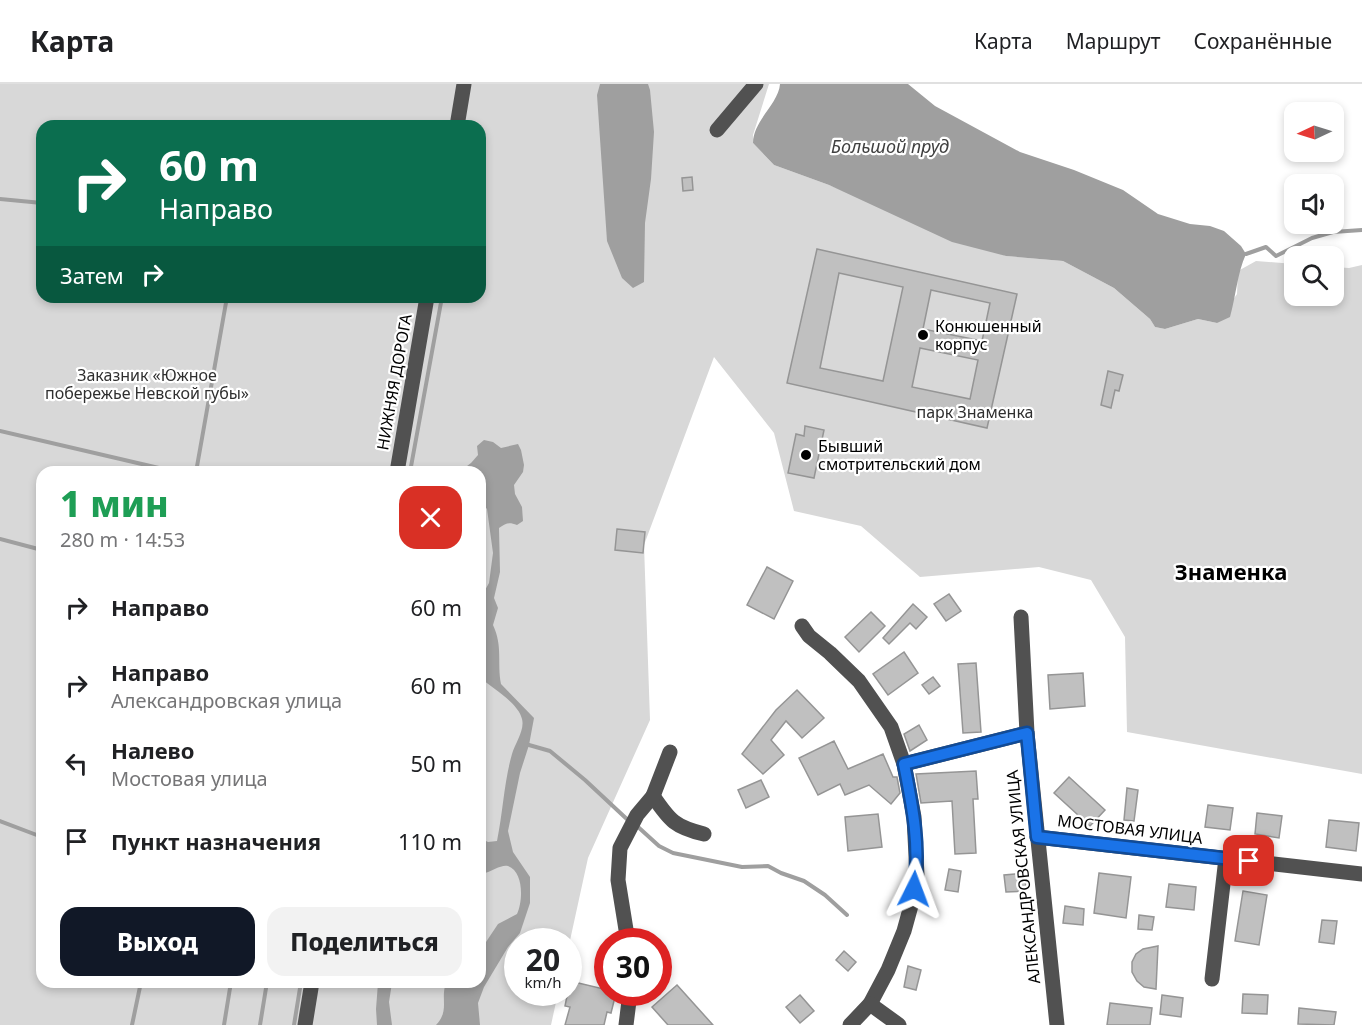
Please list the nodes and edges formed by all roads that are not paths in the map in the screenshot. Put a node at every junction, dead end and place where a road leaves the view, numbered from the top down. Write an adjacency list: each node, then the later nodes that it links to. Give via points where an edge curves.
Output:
1 (464, 84): 3 (street)
2 (756, 84): 4 (street)
3 (458, 120)
4 (717, 130)
5 (426, 303): 6 (street, НИЖНЯЯ ДОРОГА)
6 (398, 466)
7 (1021, 617): 9 (street, АЛЕКСАНДРОВСКАЯ УЛИЦА)
8 (802, 626): 11 (street, via 859,681 891,728)
9 (1027, 733): 11 (street); 14 (street, АЛЕКСАНДРОВСКАЯ УЛИЦА)
10 (670, 752): 12 (street)
11 (904, 764): 20 (street, via 914,817 917,875 904,931)
12 (653, 796): 13 (street, via 679,826); 17 (street, via 633,821 620,848 618,880)
13 (704, 834)
14 (1037, 837): 15 (street, МОСТОВАЯ УЛИЦА); 26 (street, АЛЕКСАНДРОВСКАЯ УЛИЦА)
15 (1226, 858): 16 (street, МОСТОВАЯ УЛИЦА); 18 (street)
16 (1362, 874)
17 (626, 928)
18 (1212, 979)
19 (311, 988): 22 (street)
20 (870, 1004): 24 (street); 25 (street)
21 (628, 1006): 23 (street)
22 (305, 1025)
23 (626, 1025)
24 (850, 1025)
25 (899, 1025)
26 (1057, 1025)

